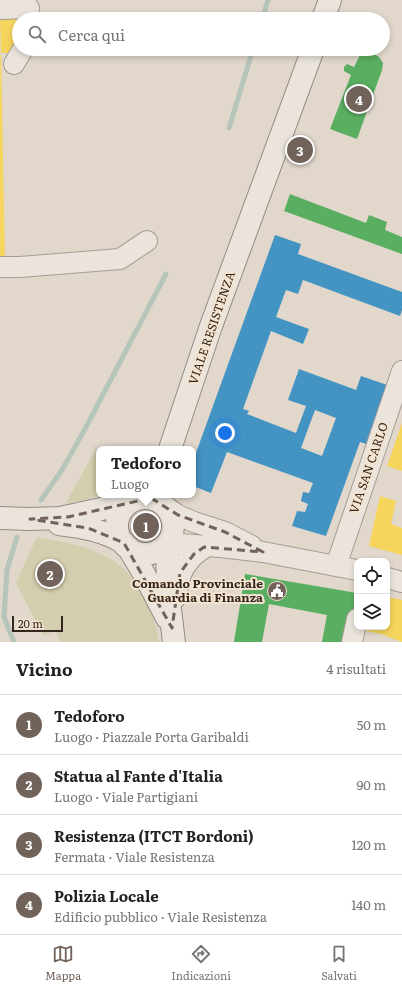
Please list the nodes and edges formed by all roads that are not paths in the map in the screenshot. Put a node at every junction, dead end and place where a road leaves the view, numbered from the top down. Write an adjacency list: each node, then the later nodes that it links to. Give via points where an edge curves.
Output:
1 (330, 0): 4 (main road)
2 (0, 9): 3 (street, via 29,8)
3 (29, 12)
4 (326, 12)
5 (309, 56): 9 (main road, VIALE RESISTENZA, via 211,326)
6 (148, 241): 7 (street, via 120,259)
7 (0, 267)
8 (402, 371): 18 (street, VIA SAN CARLO)
9 (171, 446)
10 (134, 500): 11 (main road, via 151,498); 13 (main road, via 68,517); 15 (main road, via 120,513 118,522 118,532)
11 (165, 501): 14 (main road, via 173,524); 17 (street, via 178,515 225,532)
12 (0, 518): 13 (main road)
13 (30, 519): 15 (main road, via 88,528 107,534)
14 (167, 543): 15 (main road, via 154,552 145,554 135,552); 16 (street); 23 (main road, via 168,593)
15 (126, 545): 23 (main road, via 143,572)
16 (204, 547): 17 (street); 23 (main road, via 187,561 180,573)
17 (263, 552): 18 (street)
18 (336, 566): 19 (street)
19 (354, 569)
20 (390, 579): 21 (street)
21 (402, 582)
22 (355, 630): 24 (street)
23 (173, 635)
24 (352, 642)

